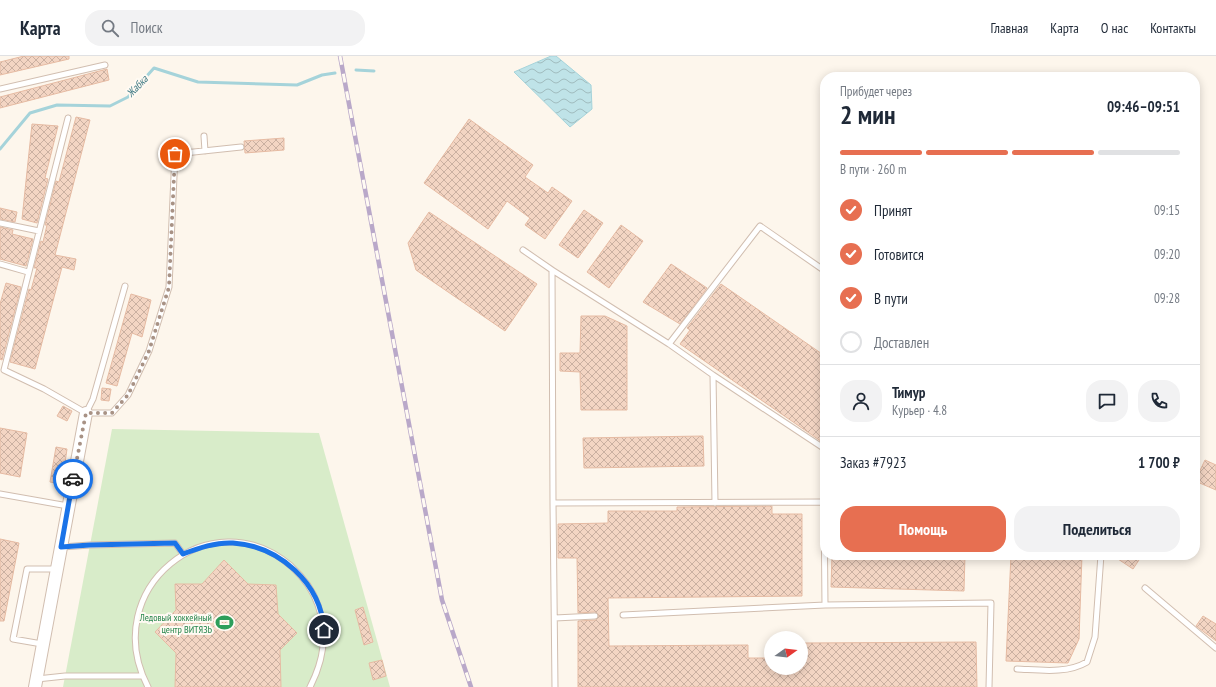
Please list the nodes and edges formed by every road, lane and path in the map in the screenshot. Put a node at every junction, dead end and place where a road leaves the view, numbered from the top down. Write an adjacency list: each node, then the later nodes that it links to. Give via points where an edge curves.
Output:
1 (105, 65): 2 (lane)
2 (0, 89)
3 (68, 118): 8 (lane)
4 (204, 136): 6 (lane)
5 (241, 147): 6 (lane)
6 (205, 151): 18 (lane, via 175,154 169,287 149,351 128,395 112,413)
7 (0, 223): 8 (lane)
8 (39, 231): 13 (lane)
9 (523, 250): 12 (lane)
10 (0, 264): 13 (lane)
11 (820, 268): 15 (lane, via 760,226)
12 (552, 270): 15 (lane); 22 (lane)
13 (28, 272): 16 (lane)
14 (126, 286): 18 (lane, via 93,399)
15 (669, 344): 17 (lane)
16 (3, 358): 18 (lane, via 4,370)
17 (714, 375): 19 (lane); 23 (lane)
18 (86, 413): 24 (street)
19 (820, 446)
20 (0, 494): 24 (lane)
21 (820, 502): 23 (lane)
22 (553, 503): 23 (lane); 34 (lane)
23 (715, 503)
24 (68, 506): 25 (street)
25 (61, 547): 26 (lane, via 175,543); 29 (street)
26 (183, 554): 38 (lane, via 153,581 143,598 134,637 136,657); 41 (lane, via 207,545 239,544 258,547 281,558 301,574 315,596 323,620 324,646 319,671)
27 (824, 560): 31 (lane)
28 (1101, 560): 37 (lane, via 1095,637 1088,662 1064,670)
29 (57, 569): 35 (street); 35 (lane, via 27,569 13,639)
30 (1145, 588): 36 (lane)
31 (824, 605): 32 (lane); 43 (lane, via 991,603)
32 (623, 615)
33 (595, 616): 34 (lane)
34 (555, 618): 42 (lane)
35 (43, 644): 39 (street)
36 (1216, 648)
37 (1017, 669)
38 (142, 676): 39 (lane, via 65,676); 40 (lane)
39 (36, 683)
40 (148, 687)
41 (310, 687)
42 (556, 687)
43 (989, 687)

